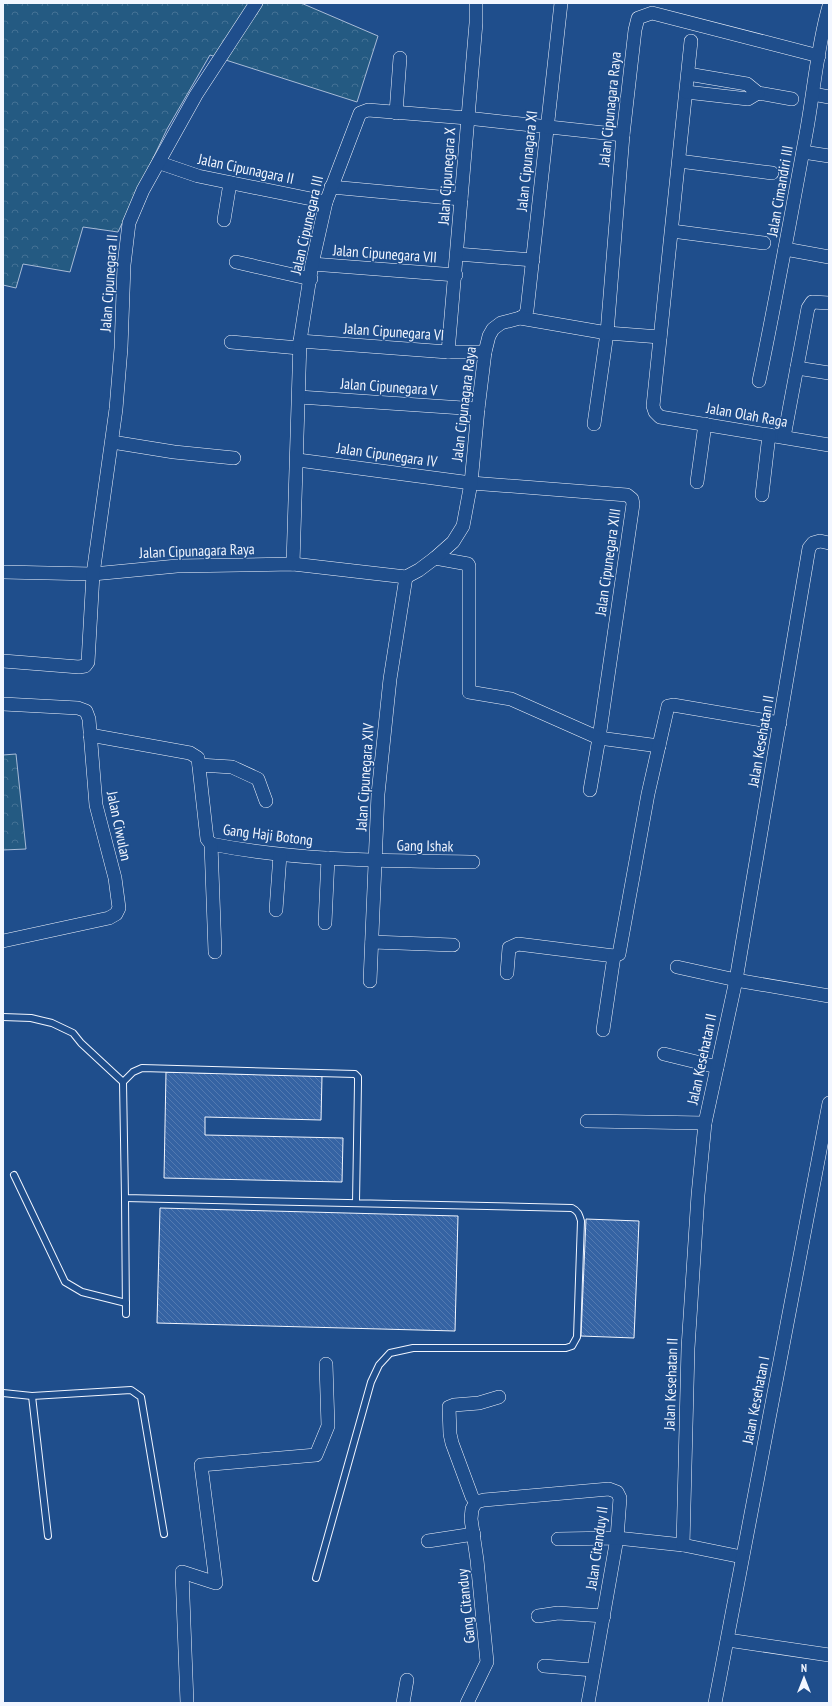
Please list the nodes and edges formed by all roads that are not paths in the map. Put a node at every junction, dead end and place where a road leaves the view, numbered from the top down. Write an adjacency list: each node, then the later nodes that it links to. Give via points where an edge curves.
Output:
1 (256, 3): 21 (street, Jalan Cipunegara II, via 196,95)
2 (476, 3): 15 (street, Jalan Cipunegara X)
3 (561, 3): 16 (street, Jalan Cipunagara XI)
4 (828, 12): 6 (street, Jalan Cimandiri III)
5 (691, 40): 8 (street)
6 (818, 56): 11 (street, Jalan Cimandiri III); 17 (street, Jalan Cipunagara Raya, via 652,14 638,18)
7 (400, 58): 14 (street)
8 (688, 74): 9 (street); 10 (street, via 746,84)
9 (686, 92): 10 (street, via 748,99); 20 (street)
10 (758, 93): 13 (street)
11 (813, 94): 12 (street); 18 (street, Jalan Cimandiri III)
12 (829, 97)
13 (792, 100)
14 (396, 112): 15 (street, Jalan Cipunegara III); 24 (street, Jalan Cipunegara III, via 368,110 360,113)
15 (467, 118): 16 (street, Jalan Cipunegara III); 25 (street, Jalan Cipunegara X)
16 (547, 128): 17 (street, Jalan Cipunegara III); 33 (street, Jalan Cipunagara XI)
17 (623, 135): 40 (street, Jalan Cipunagara Raya)
18 (803, 152): 19 (street); 30 (street, Jalan Cimandiri III)
19 (829, 156)
20 (679, 162): 22 (street); 28 (street)
21 (160, 163): 23 (street, Jalan Cipunagara II, via 198,176); 55 (street, Jalan Cipunegara II, via 143,190 129,223 125,245 121,348)
22 (772, 173)
23 (230, 183): 26 (street, Jalan Cipunagara II); 27 (street)
24 (331, 187): 25 (street); 26 (street, Jalan Cipunegara III)
25 (461, 200): 31 (street, Jalan Cipunegara X)
26 (326, 202): 35 (street, Jalan Cipunegara III)
27 (224, 220)
28 (672, 231): 29 (street); 41 (street)
29 (764, 243)
30 (786, 249): 32 (street); 48 (street, Jalan Cimandiri III)
31 (457, 254): 33 (street); 36 (street, Jalan Cipunegara X)
32 (829, 257)
33 (533, 260): 39 (street, Jalan Cipunagara XI, via 527,310)
34 (236, 262): 37 (street)
35 (312, 264): 36 (street, Jalan Cipunegara VII); 37 (street, Jalan Cipunegara III)
36 (456, 275): 44 (street, Jalan Cipunegara X)
37 (311, 279): 43 (street, Jalan Cipunegara III)
38 (829, 304): 46 (street, via 812,302 808,308)
39 (520, 318): 40 (street, Jalan Cipunagara Raya); 45 (street, Jalan Cipunagara Raya, via 501,323 493,329)
40 (606, 333): 41 (street); 51 (street)
41 (660, 337): 52 (street, Jalan Olah Raga, via 653,406 655,412 660,417)
42 (230, 342): 43 (street, Jalan Cipunegara VI)
43 (300, 344): 44 (street, Jalan Cipunegara VI); 49 (street, Jalan Cipunegara III)
44 (448, 352): 45 (street, Jalan Cipunegara VI)
45 (485, 352): 50 (street, Jalan Cipunagara Raya)
46 (797, 368): 47 (street); 54 (street)
47 (829, 373)
48 (759, 381)
49 (299, 397): 50 (street, Jalan Cipunegara V); 58 (street, Jalan Cipunegara III)
50 (478, 409): 60 (street, Jalan Cipunagara Raya)
51 (594, 424)
52 (705, 424): 53 (street, Jalan Olah Raga); 59 (street)
53 (769, 435): 54 (street, Jalan Olah Raga); 61 (street)
54 (784, 438): 56 (street, Jalan Olah Raga)
55 (112, 442): 57 (street); 66 (street, Jalan Cipunegara II)
56 (829, 445)
57 (234, 458)
58 (298, 460): 60 (street, Jalan Cipunegara IV); 64 (street, Jalan Cipunegara III)
59 (697, 482)
60 (471, 483): 63 (street, Jalan Cipunagara Raya, via 463,526 453,542); 72 (street, Jalan Cipunegara XIII, via 627,495 632,500)
61 (762, 495)
62 (829, 543): 70 (street, Jalan Kesehatan II, via 820,541 813,543 809,548)
63 (435, 558): 67 (street, Jalan Cipunagara Raya); 72 (street, via 469,566 469,692 512,699)
64 (293, 564): 66 (street, Jalan Cipunagara Raya, via 177,566); 67 (street, Jalan Cipunagara Raya)
65 (3, 572): 66 (street, Jalan Cipunagara Raya)
66 (93, 574): 68 (street, Jalan Cipunegara II, via 88,662 85,666)
67 (406, 577): 80 (street, Jalan Cipunegara XIV, via 390,679 378,794)
68 (3, 661)
69 (3, 704): 71 (street, Jalan Ciwulan, via 78,708 86,711)
70 (780, 723): 73 (street, via 673,705 668,706); 91 (street, Jalan Kesehatan II)
71 (90, 735): 74 (street, via 190,753 198,758); 84 (street, Jalan Ciwulan, via 96,805 119,908 116,914 109,918)
72 (599, 738): 73 (street); 75 (street, Jalan Cipunegara XIII)
73 (659, 746): 88 (street, via 619,954)
74 (199, 765): 76 (street, via 232,767 258,779); 77 (street, Gang Haji Botong, via 207,839)
75 (590, 790)
76 (266, 801)
77 (211, 844): 78 (street, Gang Haji Botong); 87 (street)
78 (280, 855): 79 (street, Gang Haji Botong); 82 (street)
79 (328, 858): 80 (street, Gang Haji Botong); 83 (street)
80 (375, 861): 81 (street, Gang Ishak); 85 (street, Jalan Cipunegara XIV)
81 (473, 862)
82 (276, 910)
83 (325, 923)
84 (3, 941)
85 (372, 942): 86 (street); 92 (street, Jalan Cipunegara XIV)
86 (453, 945)
87 (215, 952)
88 (614, 956): 90 (street, via 518,944 509,948); 95 (street)
89 (677, 967): 91 (street)
90 (507, 973)
91 (736, 980): 93 (street); 97 (street, Jalan Kesehatan II)
92 (370, 981)
93 (829, 996)
94 (3, 1017): 98 (lane, via 31,1018 52,1023 73,1033)
95 (603, 1030)
96 (664, 1054): 97 (street)
97 (717, 1066): 101 (street, Jalan Kesehatan II)
98 (123, 1082): 103 (lane); 104 (lane, via 133,1072 142,1068 355,1074 358,1077)
99 (829, 1103): 119 (street, Jalan Kesehatan I)
100 (587, 1121): 101 (street)
101 (705, 1123): 118 (street, Jalan Kesehatan II, via 688,1355)
102 (14, 1175): 105 (lane, via 65,1282 82,1292)
103 (125, 1198): 104 (lane); 105 (lane)
104 (356, 1202): 120 (lane, via 577,1210 581,1221 577,1337 572,1346 566,1348 413,1348 390,1353 379,1365 371,1382)
105 (126, 1303): 106 (lane)
106 (126, 1314)
107 (326, 1364): 128 (street, via 328,1426 316,1455 201,1465 216,1583 182,1572)
108 (3, 1393): 109 (lane)
109 (32, 1396): 112 (lane, via 131,1390 141,1397); 114 (lane)
110 (499, 1397): 111 (street, via 449,1407 452,1443)
111 (476, 1502): 113 (street, Gang Citanduy, via 471,1519); 115 (street, Jalan Citanduy II, via 505,1497 609,1489 617,1492 620,1498)
112 (164, 1534)
113 (474, 1534): 117 (street); 130 (street, Gang Citanduy, via 487,1662)
114 (48, 1536)
115 (617, 1538): 116 (street); 118 (street); 122 (street, Jalan Citanduy II)
116 (558, 1539)
117 (428, 1541)
118 (683, 1545): 119 (street)
119 (742, 1557): 123 (street, Jalan Kesehatan I)
120 (316, 1578)
121 (538, 1616): 122 (street, via 558,1613)
122 (604, 1616): 126 (street, Jalan Citanduy II)
123 (728, 1640): 124 (street); 132 (street, Jalan Kesehatan I)
124 (829, 1655)
125 (544, 1666): 126 (street)
126 (593, 1670): 131 (street, Jalan Citanduy II)
127 (407, 1680): 129 (street)
128 (187, 1703)
129 (403, 1703)
130 (467, 1703)
131 (588, 1703)
132 (715, 1703)

